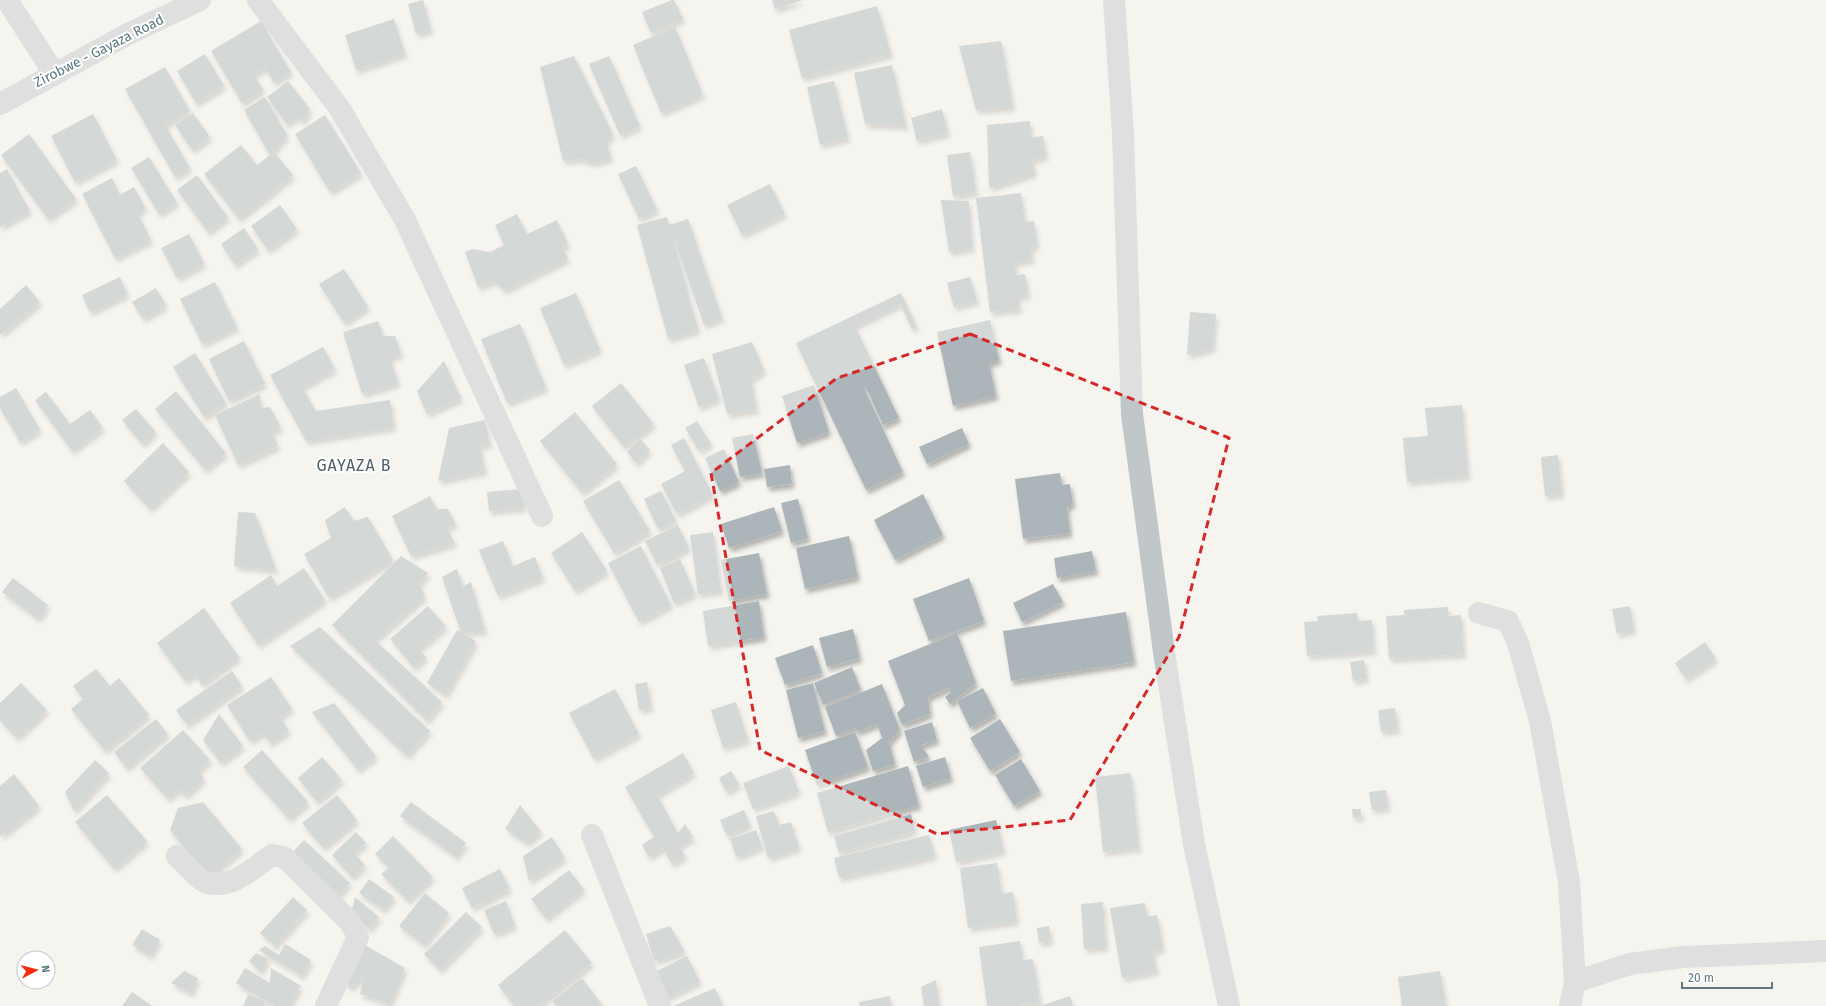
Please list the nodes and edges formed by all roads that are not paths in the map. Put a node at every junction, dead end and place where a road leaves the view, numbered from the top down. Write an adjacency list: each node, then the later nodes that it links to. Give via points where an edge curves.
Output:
1 (7, 0): 5 (street)
2 (200, 0): 5 (street, Zirobwe - Gayaza Road)
3 (258, 0): 7 (street, via 340,109 405,220)
4 (1114, 0): 15 (street, via 1123,134 1132,414 1164,652 1194,844)
5 (54, 73): 6 (street, Zirobwe - Gayaza Road)
6 (0, 104)
7 (542, 516)
8 (1479, 613): 12 (street, via 1508,621 1518,643 1540,721 1569,882)
9 (592, 835): 14 (street)
10 (177, 856): 13 (street, via 204,882 223,885 238,879 272,855 284,857 351,923 358,937)
11 (1826, 951): 12 (street, via 1683,957 1630,964)
12 (1575, 982): 16 (street)
13 (326, 1006)
14 (660, 1006)
15 (1229, 1006)
16 (1570, 1006)

